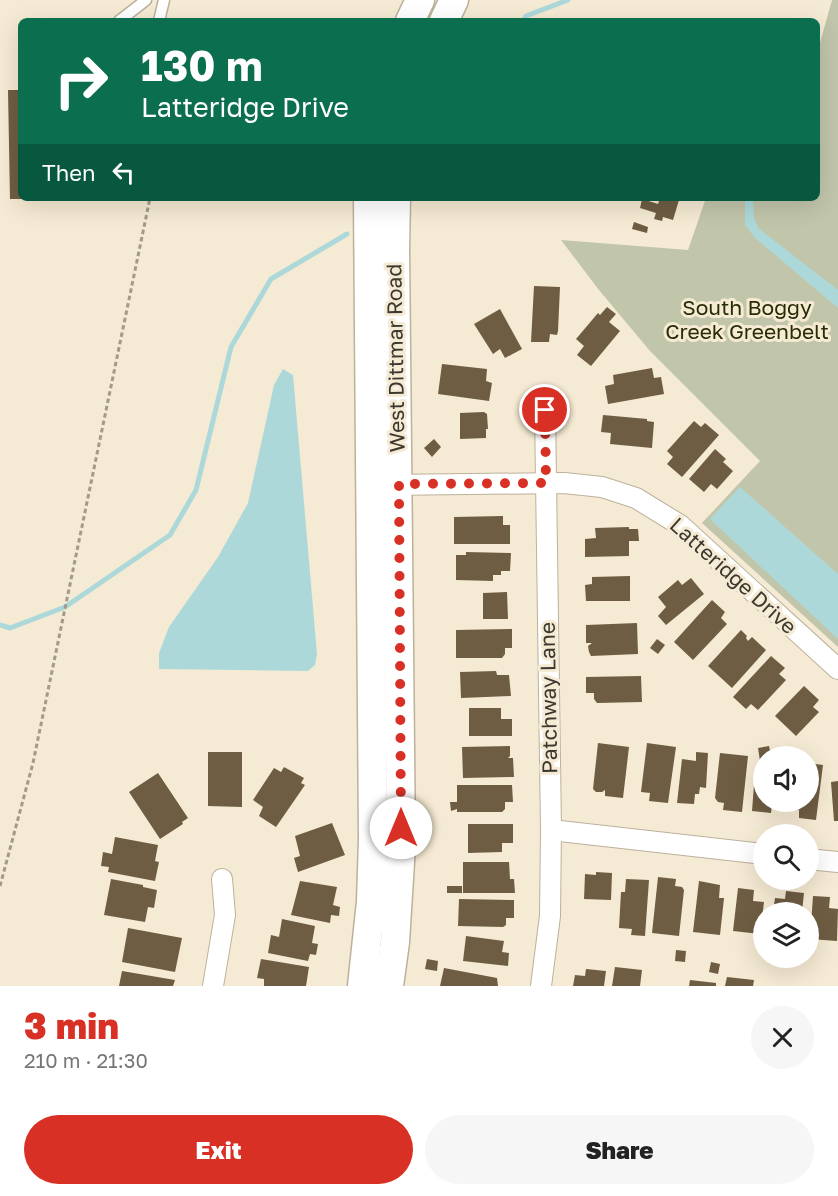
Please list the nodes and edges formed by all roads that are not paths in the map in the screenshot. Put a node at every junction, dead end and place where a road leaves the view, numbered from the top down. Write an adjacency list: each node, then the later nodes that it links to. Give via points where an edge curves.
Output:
1 (146, 0): 5 (lane)
2 (164, 0): 6 (lane)
3 (420, 0): 7 (street)
4 (454, 0): 8 (street)
5 (123, 18)
6 (160, 18)
7 (411, 18)
8 (445, 18)
9 (368, 201): 14 (street, West Dittmar Road)
10 (396, 201): 13 (street, West Dittmar Road)
11 (545, 410): 12 (street, Patchway Lane)
12 (546, 483): 13 (street, Latteridge Drive); 15 (street, Latteridge Drive, via 602,487 636,498 680,525); 16 (street, Patchway Lane)
13 (399, 484): 14 (street, Latteridge Drive); 23 (street, West Dittmar Road, via 401,846)
14 (371, 485): 22 (street, West Dittmar Road, via 373,848)
15 (838, 669)
16 (551, 830): 17 (street); 24 (street, Patchway Lane, via 550,916)
17 (753, 853)
18 (819, 860): 19 (street)
19 (838, 862)
20 (222, 879): 21 (street, via 225,915)
21 (213, 986)
22 (362, 986)
23 (389, 986)
24 (541, 986)

